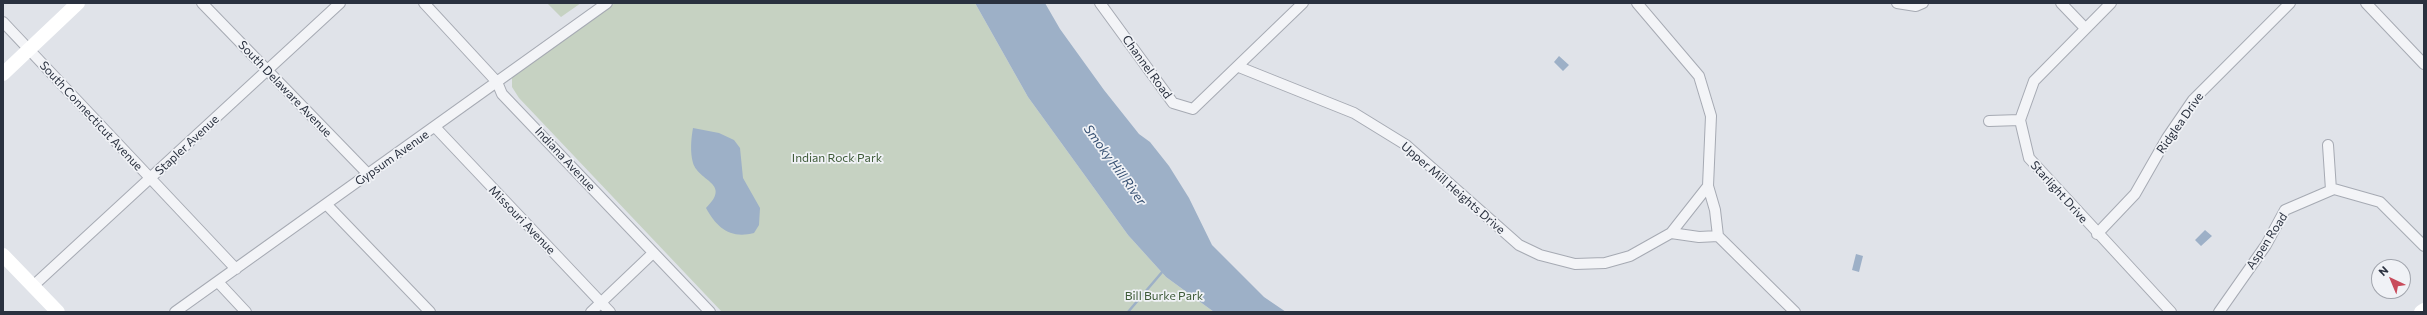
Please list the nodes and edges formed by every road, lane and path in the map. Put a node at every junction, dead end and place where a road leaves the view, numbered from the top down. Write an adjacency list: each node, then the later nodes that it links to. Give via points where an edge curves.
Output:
1 (78, 3): 17 (street)
2 (202, 3): 20 (street, South Delaware Avenue)
3 (340, 3): 20 (street, Stapler Avenue)
4 (424, 3): 22 (street, Indiana Avenue)
5 (608, 3): 22 (street, Gypsum Avenue)
6 (1100, 3): 19 (street, Channel Road, via 1173,103 1194,109)
7 (1303, 3): 19 (street)
8 (1637, 3): 29 (street, via 1688,61 1702,83 1712,116)
9 (1897, 3): 10 (street, via 1916,6)
10 (1923, 3)
11 (2061, 3): 16 (street)
12 (2111, 3): 16 (street)
13 (2290, 3): 33 (street, Ridglea Drive, via 2193,100 2167,138 2135,194)
14 (2366, 3): 18 (street)
15 (3, 22): 17 (street, South Connecticut Avenue)
16 (2085, 28): 23 (street, via 2034,81)
17 (29, 50): 21 (street); 28 (street, South Connecticut Avenue)
18 (2424, 64)
19 (1239, 67): 32 (street, Upper Mill Heights Drive, via 1354,113 1406,145 1519,245 1540,255 1575,264 1605,263 1630,256)
20 (267, 72): 27 (street, South Delaware Avenue); 28 (street, Stapler Avenue)
21 (3, 74)
22 (497, 82): 25 (street, Gypsum Avenue); 36 (street, Indiana Avenue, via 502,94)
23 (2020, 120): 24 (street); 33 (street, Starlight Drive, via 2029,158)
24 (1989, 121)
25 (435, 127): 27 (street, Gypsum Avenue); 41 (street, Missouri Avenue)
26 (2328, 145): 30 (street)
27 (368, 174): 31 (street, Gypsum Avenue)
28 (151, 179): 38 (street, South Connecticut Avenue); 40 (street, Stapler Avenue)
29 (1708, 186): 32 (street, Upper Mill Heights Drive); 34 (street, via 1715,210)
30 (2331, 190): 35 (street, via 2380,202); 52 (street, Aspen Road, via 2285,210 2266,245)
31 (327, 205): 38 (street, Gypsum Avenue); 46 (street)
32 (1671, 233): 34 (street, via 1699,237)
33 (2097, 234): 51 (street, Starlight Drive)
34 (1718, 236): 50 (street)
35 (2424, 246)
36 (653, 253): 41 (street); 49 (street, Indiana Avenue)
37 (3, 255): 40 (street)
38 (236, 269): 39 (street, Gypsum Avenue)
39 (218, 282): 44 (street, Gypsum Avenue); 45 (street)
40 (33, 286): 43 (street)
41 (601, 302): 47 (street); 48 (street, Missouri Avenue)
42 (2424, 310): 53 (street)
43 (58, 312)
44 (175, 312)
45 (246, 312)
46 (430, 312)
47 (591, 312)
48 (610, 312)
49 (710, 312)
50 (1795, 312)
51 (2171, 312)
52 (2219, 312)
53 (2422, 312)

